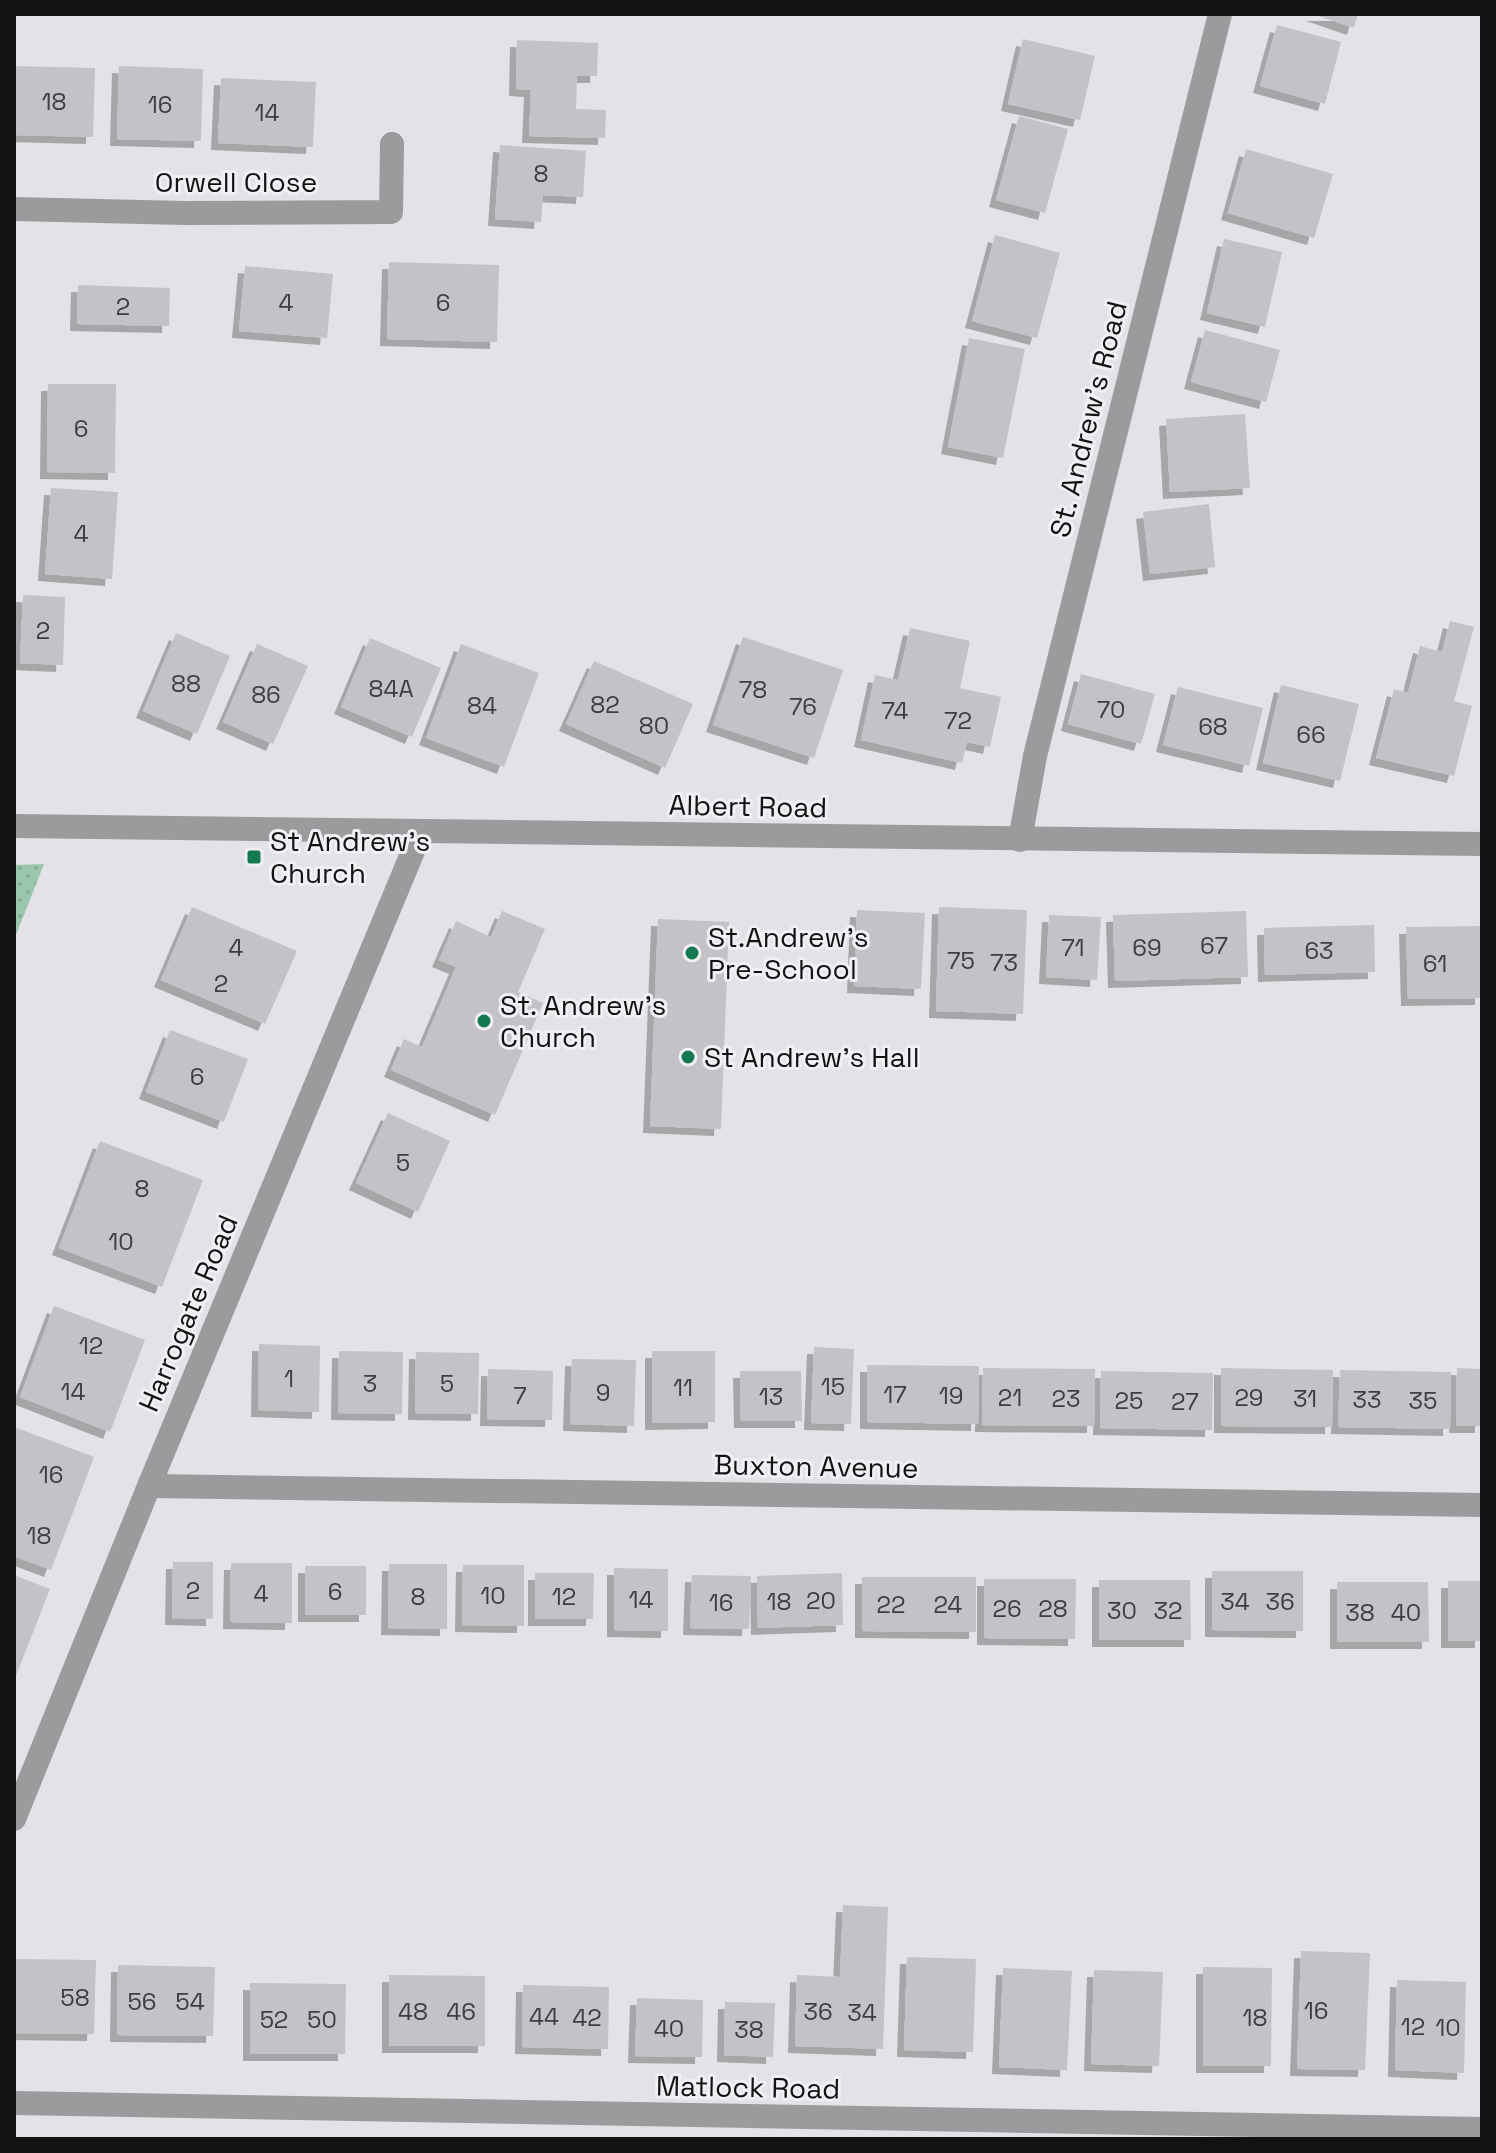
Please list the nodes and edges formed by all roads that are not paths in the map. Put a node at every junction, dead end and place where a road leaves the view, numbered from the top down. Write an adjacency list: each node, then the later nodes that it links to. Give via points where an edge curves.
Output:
1 (1220, 14): 6 (street, St. Andrew's Road, via 1035,756)
2 (392, 144): 3 (street, Orwell Close, via 391,212)
3 (14, 209)
4 (14, 826): 5 (street, Albert Road)
5 (421, 832): 6 (street, Albert Road); 8 (street, Harrogate Road)
6 (1020, 840): 7 (street, Albert Road)
7 (1482, 844)
8 (149, 1486): 9 (street, Buxton Avenue); 10 (street, Harrogate Road)
9 (1482, 1505)
10 (14, 1819)
11 (14, 2103): 12 (street, Matlock Road)
12 (1482, 2129)

